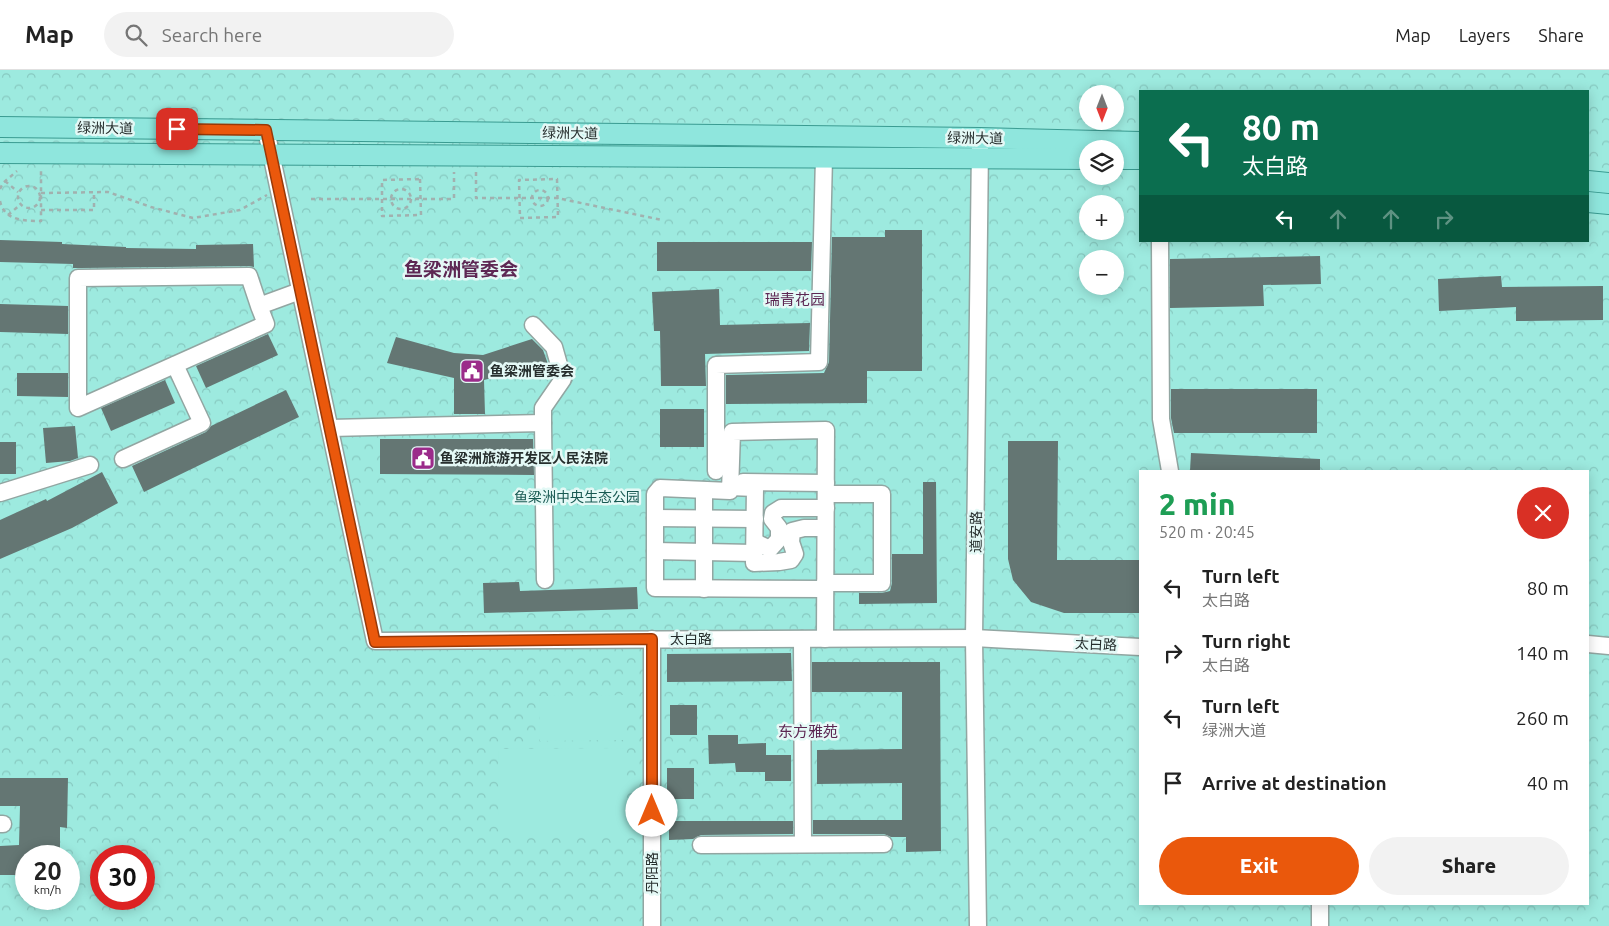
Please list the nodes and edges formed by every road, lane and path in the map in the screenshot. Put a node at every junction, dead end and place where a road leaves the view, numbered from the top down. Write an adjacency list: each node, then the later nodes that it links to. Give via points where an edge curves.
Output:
1 (0, 127): 2 (main road, 绿洲大道)
2 (266, 130): 3 (main road, 绿洲大道); 6 (street, 太白路)
3 (980, 138): 4 (main road, 绿洲大道); 10 (street, 道安路)
4 (1139, 142)
5 (0, 153): 6 (main road, 绿洲大道)
6 (271, 153): 7 (main road, 绿洲大道); 19 (street, 太白路)
7 (454, 155): 8 (main road, 绿洲大道); 32 (path, via 454,199)
8 (476, 155): 9 (main road, 绿洲大道); 24 (path, via 476,198)
9 (824, 157): 10 (main road, 绿洲大道); 51 (street, via 819,362 716,365)
10 (980, 158): 11 (main road, 绿洲大道); 67 (street, 道安路)
11 (1079, 158)
12 (1124, 159): 13 (main road)
13 (1139, 159)
14 (41, 164): 23 (path)
15 (22, 168): 16 (path)
16 (5, 181): 20 (path); 21 (path)
17 (1589, 181): 18 (main road)
18 (1609, 183)
19 (279, 188): 22 (path, via 240,210 193,218 108,192); 42 (street, 太白路)
20 (0, 189)
21 (18, 192): 28 (path, via 30,186 39,192); 37 (path)
22 (94, 192): 23 (path); 38 (path, via 94,210)
23 (41, 193): 28 (path)
24 (520, 198): 25 (path); 27 (path, via 519,180 557,179); 27 (path, via 520,218 558,217)
25 (531, 198): 26 (path); 26 (path, via 538,190 546,193); 26 (path, via 532,203 540,207)
26 (548, 198): 27 (path)
27 (557, 198): 40 (path)
28 (40, 199): 37 (path, via 33,208); 38 (path)
29 (382, 199): 30 (path); 32 (path, via 382,216 420,216); 32 (path, via 382,180 420,179); 33 (path)
30 (392, 199): 31 (path); 31 (path, via 400,190 409,193); 31 (path, via 393,205 401,209 409,205)
31 (411, 199): 32 (path)
32 (420, 199)
33 (311, 200)
34 (0, 201): 39 (path)
35 (1589, 202): 36 (main road)
36 (1609, 204)
37 (20, 205): 39 (path)
38 (41, 210): 39 (path, via 41,221 22,221)
39 (8, 215)
40 (662, 220)
41 (1160, 242): 50 (street, via 1161,419)
42 (300, 291): 43 (street); 47 (street, 太白路)
43 (259, 306): 45 (street, via 266,324); 45 (street, via 249,276 78,278 78,408)
44 (533, 325): 46 (street, via 554,346 563,379 543,408)
45 (175, 365): 48 (street, via 202,423)
46 (543, 423): 47 (street); 63 (street)
47 (330, 428): 68 (street, 太白路, via 375,642)
48 (123, 459)
49 (90, 465): 54 (street)
50 (1170, 470)
51 (716, 471)
52 (730, 484): 53 (street, via 730,491); 55 (street); 55 (street, via 732,432 826,430); 58 (street, via 755,488)
53 (704, 490): 56 (street, via 660,488 655,494); 57 (street)
54 (0, 493)
55 (826, 495): 59 (street); 62 (street, via 773,513 772,519 779,528 778,540 770,549); 64 (street, via 882,494 882,583)
56 (655, 518): 57 (street); 60 (street)
57 (704, 518): 58 (street); 61 (street)
58 (755, 519): 62 (street)
59 (825, 528): 62 (street, via 792,531 791,542 796,554 791,560 778,562); 64 (street)
60 (655, 551): 61 (street); 65 (street, via 655,588)
61 (704, 552): 62 (street); 65 (street)
62 (754, 552): 66 (street)
63 (545, 580)
64 (825, 586): 66 (street); 70 (street)
65 (704, 589): 66 (street)
66 (754, 589)
67 (974, 638): 70 (street, 太白路); 73 (street, 太白路); 79 (street, 道安路)
68 (652, 639): 69 (street, 太白路); 78 (street, 丹阳路)
69 (802, 639): 70 (street, 太白路); 74 (street)
70 (825, 639)
71 (1589, 644): 72 (street)
72 (1609, 646)
73 (1139, 647)
74 (803, 844): 75 (street); 76 (street)
75 (884, 844)
76 (701, 845)
77 (1320, 905): 80 (street)
78 (652, 926)
79 (978, 926)
80 (1320, 926)

